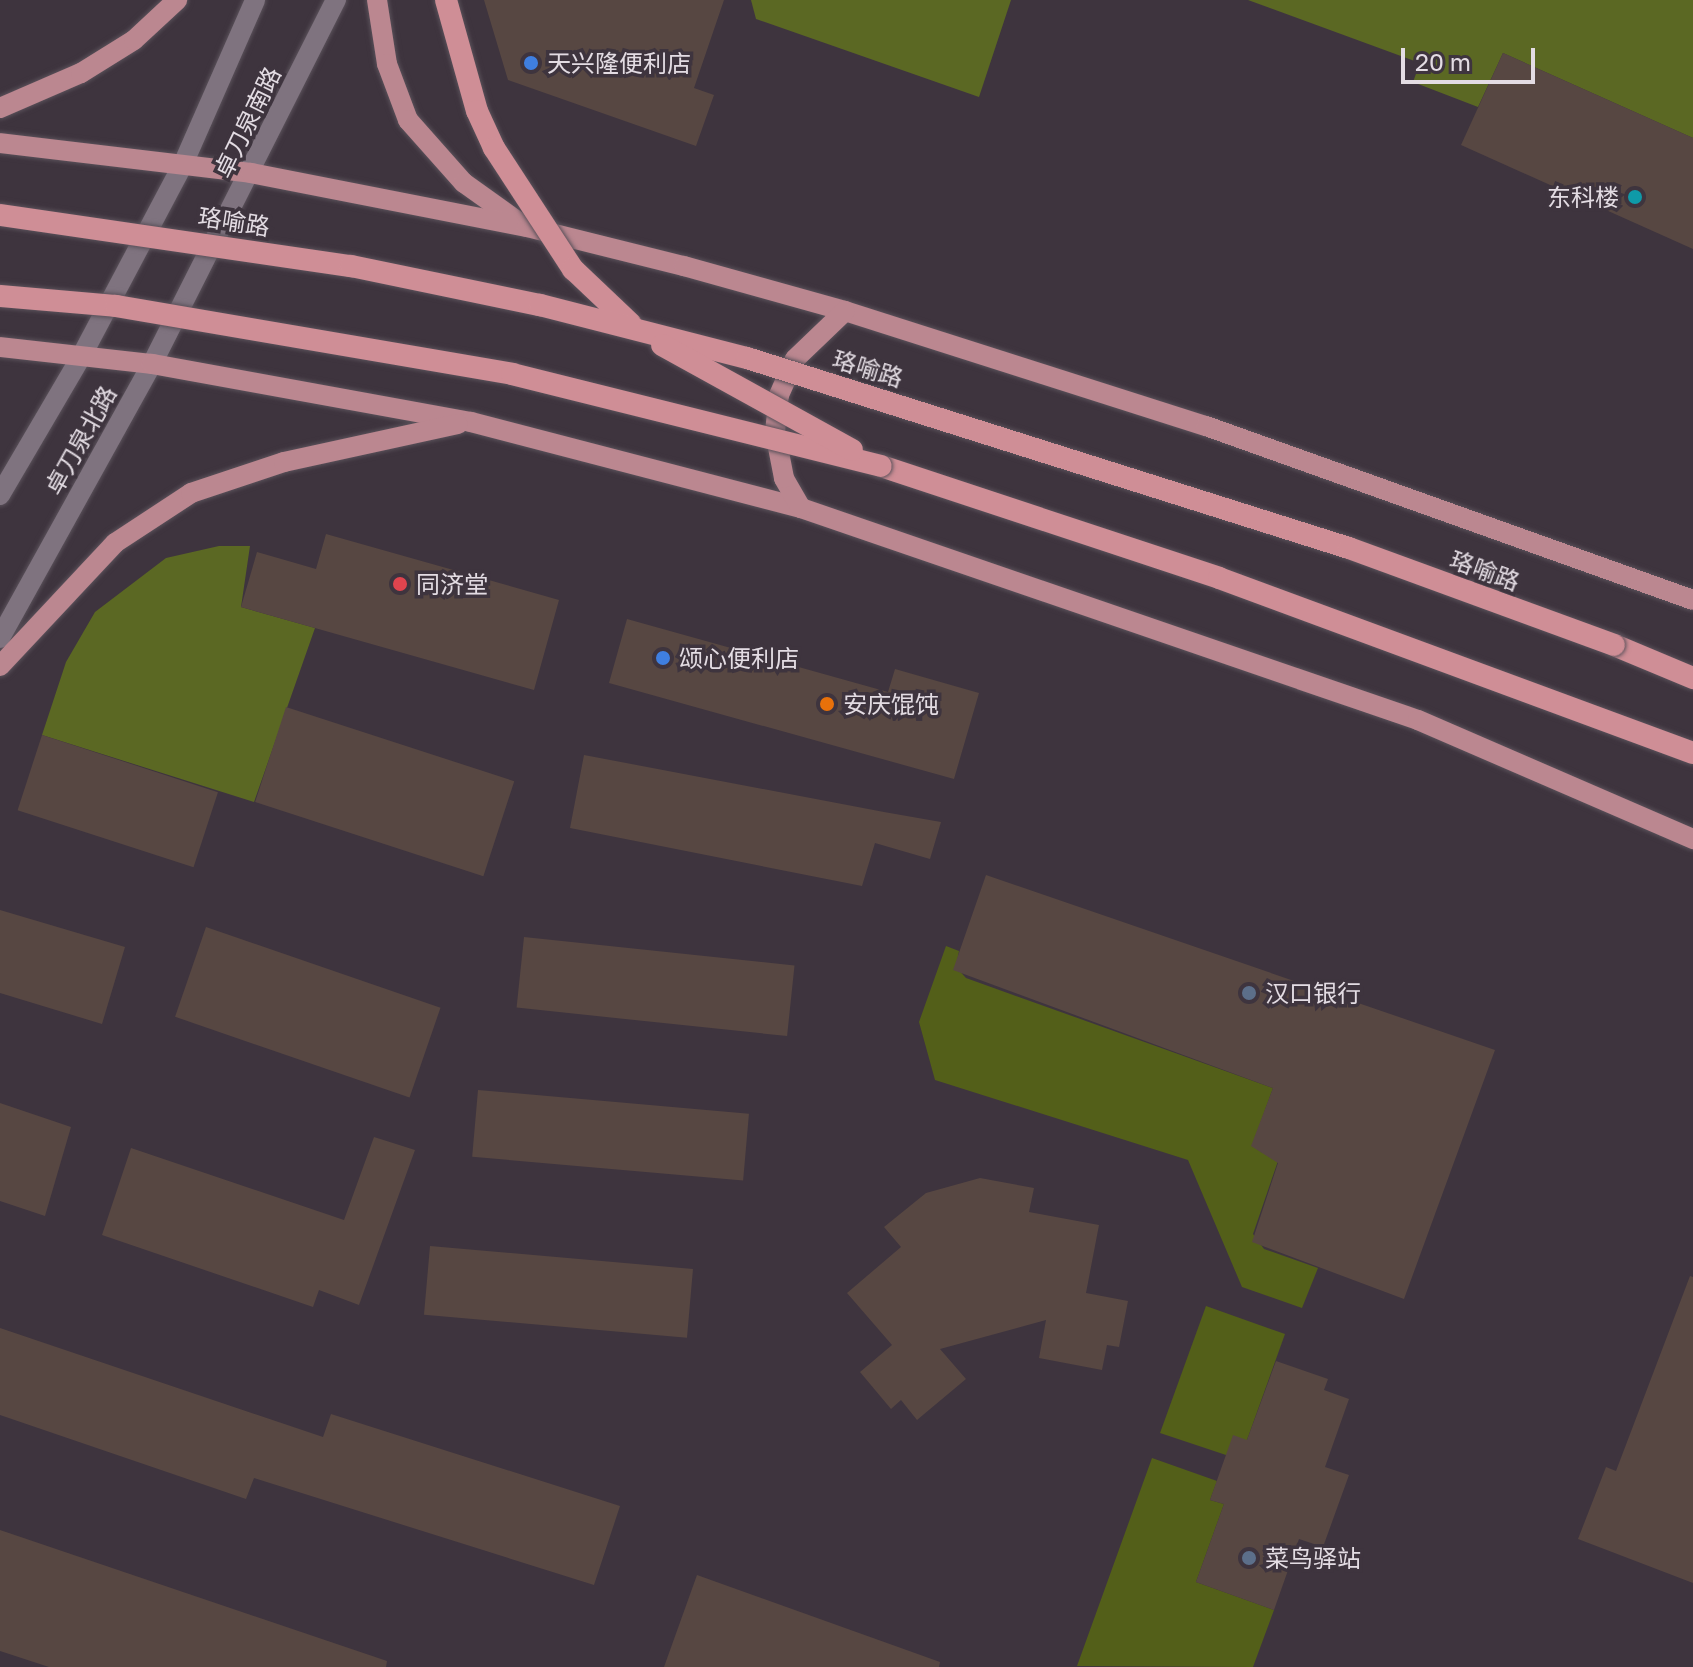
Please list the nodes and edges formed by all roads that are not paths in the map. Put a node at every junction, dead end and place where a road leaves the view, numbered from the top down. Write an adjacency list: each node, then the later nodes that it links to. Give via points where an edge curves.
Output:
1 (177, 0): 6 (main road, via 134,40 81,73)
2 (255, 0): 8 (main road, 卓刀泉南路)
3 (336, 0): 9 (main road, 卓刀泉南路)
4 (377, 0): 11 (main road, via 387,64 408,120 464,183)
5 (446, 0): 20 (highway, bridge, via 477,111 494,148 573,269 612,311 661,345)
6 (0, 108)
7 (0, 143): 8 (main road)
8 (184, 162): 9 (main road); 12 (main road, 卓刀泉南路)
9 (251, 173): 11 (main road); 13 (main road, 卓刀泉南路)
10 (0, 215): 26 (highway, 珞喻路, bridge, via 351,266 540,305 747,358 1277,525)
11 (527, 227): 15 (main road)
12 (129, 262): 17 (main road, 卓刀泉北路)
13 (202, 265): 18 (main road, 卓刀泉北路)
14 (0, 296): 20 (highway, bridge, via 146,311 512,374)
15 (845, 311): 22 (main road, via 795,359 779,395 775,432 781,463); 23 (main road, via 1206,426)
16 (0, 347): 17 (main road)
17 (82, 355): 18 (main road); 21 (main road, 卓刀泉北路)
18 (152, 364): 19 (main road); 24 (main road, 卓刀泉北路)
19 (471, 422): 22 (main road); 25 (main road, via 270,466 191,493 115,543)
20 (881, 466): 27 (highway, via 1219,578)
21 (0, 495)
22 (801, 508): 28 (main road, via 1418,720)
23 (1693, 600)
24 (0, 638)
25 (0, 666)
26 (1693, 678)
27 (1693, 753)
28 (1693, 839)

